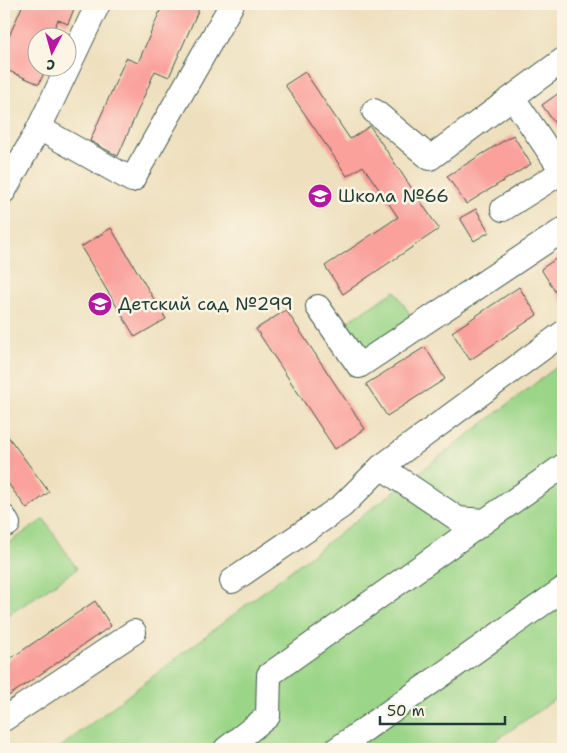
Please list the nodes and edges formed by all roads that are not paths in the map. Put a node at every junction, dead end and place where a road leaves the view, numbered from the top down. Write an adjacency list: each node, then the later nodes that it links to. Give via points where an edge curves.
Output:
1 (98, 4): 6 (street)
2 (232, 4): 6 (street, via 132,180)
3 (563, 60): 4 (street)
4 (513, 98): 5 (street, via 430,158); 7 (street)
5 (374, 111)
6 (39, 128): 8 (street)
7 (563, 171): 9 (street)
8 (4, 191)
9 (503, 209)
10 (563, 230): 11 (street, via 359,366)
11 (318, 307)
12 (563, 333): 14 (street)
13 (563, 466): 15 (street)
14 (381, 467): 15 (street, via 458,519); 16 (street, via 342,506)
15 (485, 520): 20 (street, via 269,675 268,716)
16 (232, 581)
17 (563, 589): 21 (street)
18 (134, 632): 19 (street)
19 (4, 719)
20 (226, 749)
21 (337, 749)

